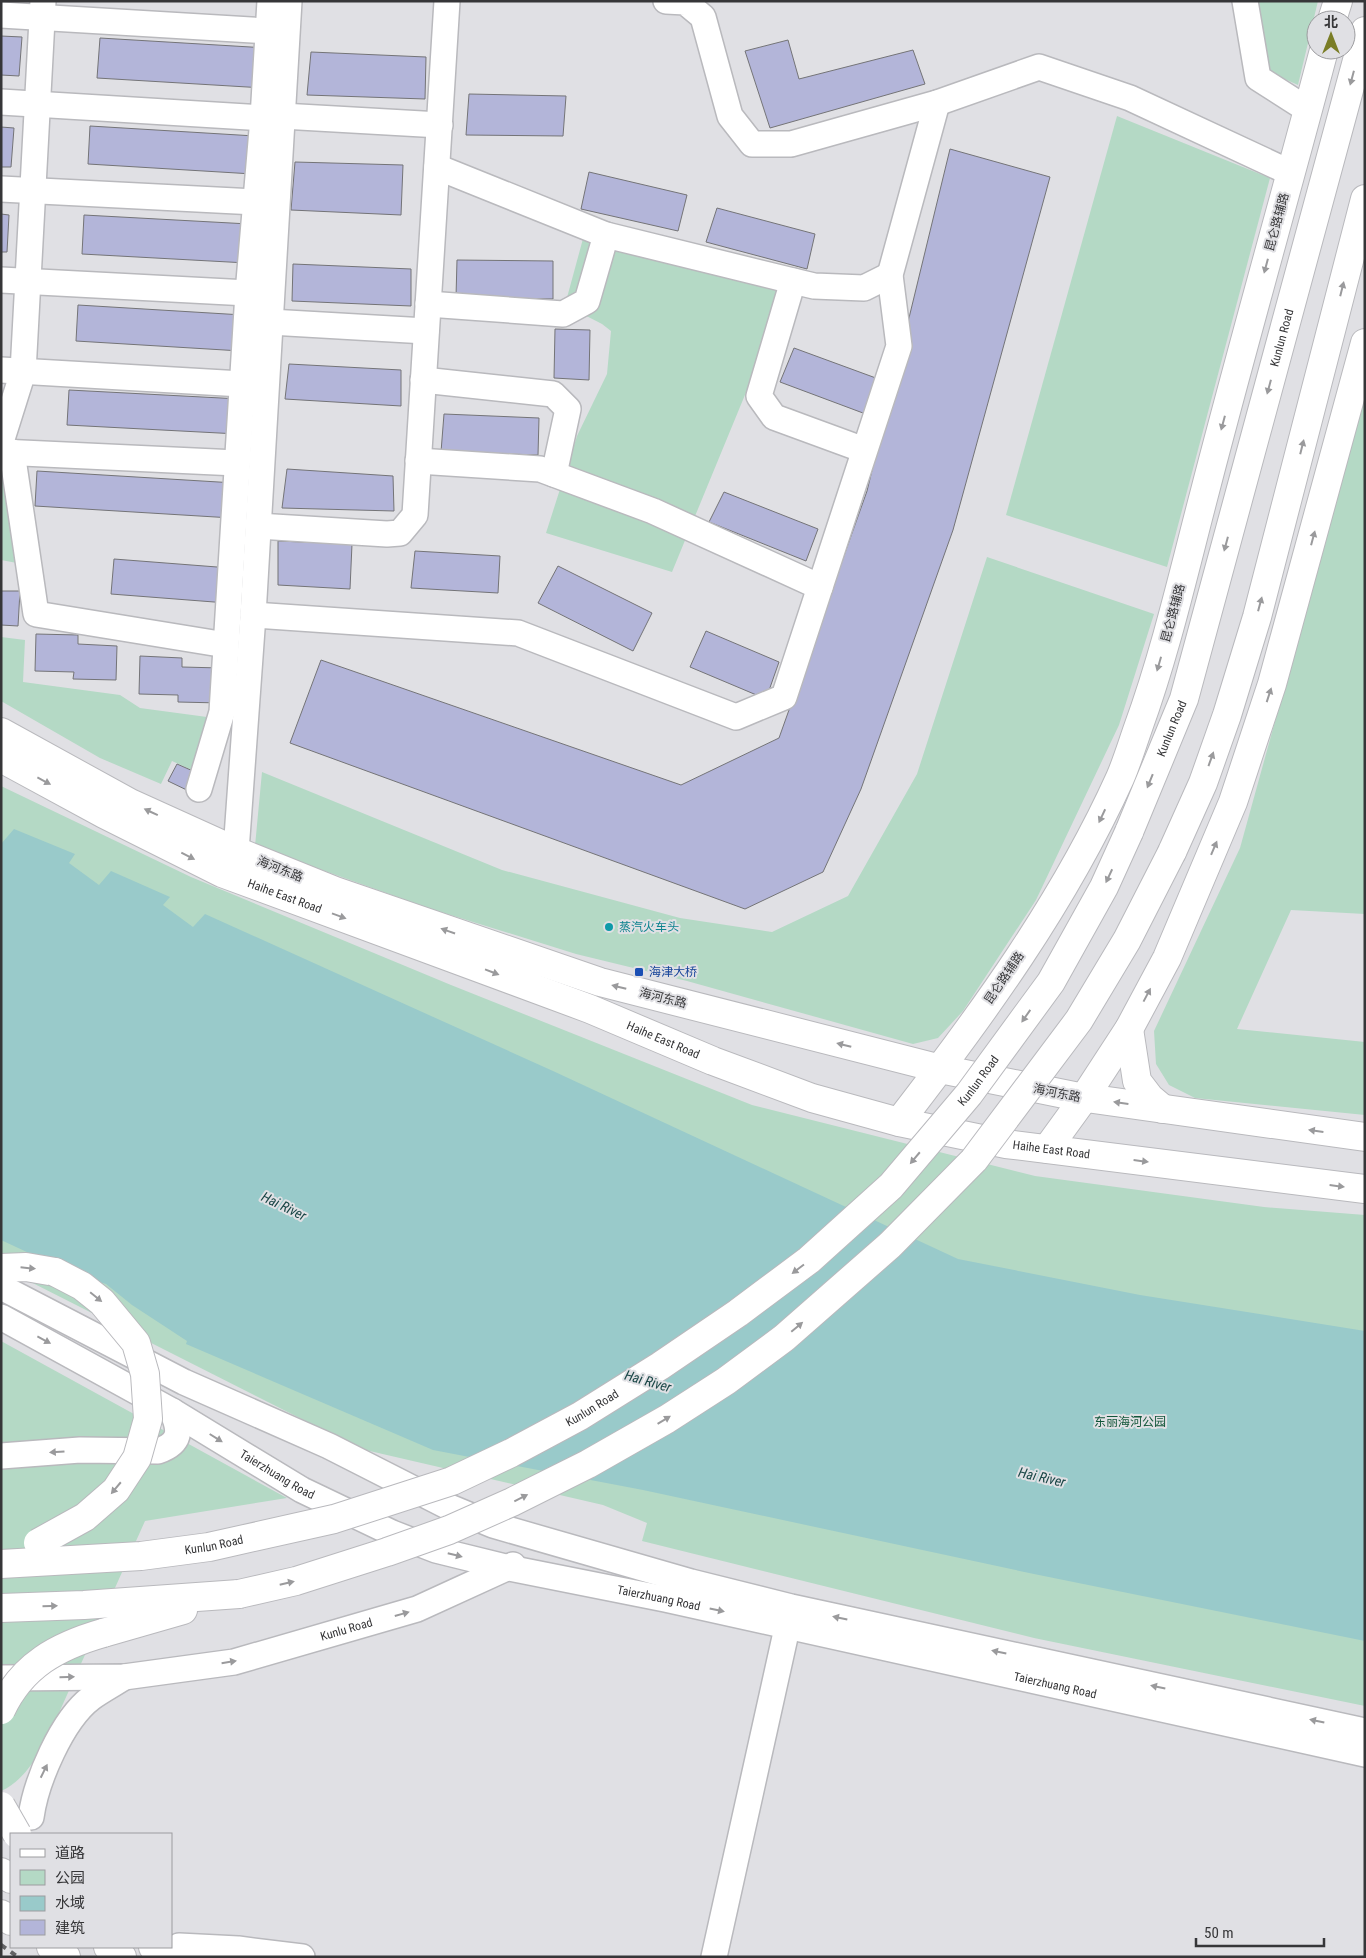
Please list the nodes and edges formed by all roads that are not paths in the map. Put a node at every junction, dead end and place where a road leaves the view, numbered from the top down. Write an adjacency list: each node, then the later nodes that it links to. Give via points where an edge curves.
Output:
1 (270, 1): 8 (street)
2 (289, 1): 15 (street)
3 (448, 1): 16 (street)
4 (666, 1): 12 (street, via 685,2 702,17 730,116 752,144 791,144)
5 (1245, 1): 14 (street, via 1258,78)
6 (43, 10): 7 (street); 8 (street); 13 (street)
7 (1, 15)
8 (268, 31): 15 (street)
9 (1365, 31): 68 (main road, Kunlun Road, one-way to 68, bridge, via 1184,699 1104,887 1051,982 969,1094 891,1186 809,1260 738,1314 580,1416 452,1480 334,1520 209,1546 141,1556)
10 (1321, 60): 14 (main road, 昆仑路辅路)
11 (1, 102): 13 (street)
12 (937, 102): 18 (street, via 1039,67 1130,98); 24 (street)
13 (38, 104): 15 (street); 20 (street)
14 (1308, 110): 18 (main road, 昆仑路辅路)
15 (273, 117): 16 (street); 22 (street); 30 (street)
16 (440, 125): 17 (street)
17 (438, 167): 23 (street); 29 (street)
18 (1291, 172): 50 (main road, 昆仑路辅路, one-way to 50, via 1164,648 1121,775 1056,900)
19 (1, 189): 20 (street)
20 (33, 191): 22 (street); 27 (street)
21 (1365, 199): 70 (main road, one-way to 21, bridge, via 296,1581 449,1530 588,1464 667,1419 784,1338 890,1245 974,1160 1079,1020 1122,948 1172,852 1206,774 1254,626)
22 (256, 202): 28 (street)
23 (606, 235): 26 (street); 29 (street, via 587,301 563,314)
24 (890, 275): 26 (street, via 864,288 814,286); 37 (street, via 899,346)
25 (1, 280): 27 (street)
26 (793, 281): 37 (street, via 760,396 774,417)
27 (28, 282): 28 (street); 33 (street)
28 (248, 293): 35 (street)
29 (428, 304): 31 (street)
30 (270, 322): 31 (street); 41 (street)
31 (426, 331): 34 (street)
32 (1365, 343): 49 (main road, one-way to 32, via 1167,958 1234,802 1278,665)
33 (12, 371): 35 (street); 36 (street)
34 (423, 380): 38 (street); 40 (street, via 553,394 568,409)
35 (242, 384): 39 (street)
36 (5, 449): 39 (street); 44 (street, via 36,614)
37 (864, 450): 42 (street)
38 (418, 461): 40 (street, via 540,469); 41 (street, via 415,515 400,533)
39 (237, 463): 44 (street)
40 (554, 474): 42 (street, via 653,511)
41 (258, 526): 43 (street)
42 (820, 587): 43 (street, via 784,697 736,717 518,633)
43 (253, 615): 48 (street)
44 (226, 645): 47 (street, via 222,712)
45 (1, 732): 48 (main road, 海河东路, one-way to 45, via 130,803)
46 (1, 758): 55 (main road, Haihe East Road, one-way to 55, via 222,873 572,1002 812,1098)
47 (199, 789)
48 (236, 851): 51 (main road, 海河东路, one-way to 48, via 600,982 335,891)
49 (1129, 1029): 53 (main road); 54 (main road, via 1137,1081)
50 (958, 1043): 51 (main road, via 948,1051 930,1057); 52 (main road, 昆仑路辅路)
51 (891, 1057): 52 (main road, 海河东路)
52 (942, 1070): 53 (main road, 海河东路); 55 (main road); 56 (main road, via 927,1109 929,1120)
53 (1086, 1092): 54 (main road, 海河东路, one-way to 53); 58 (main road, via 1043,1136); 59 (main road)
54 (1163, 1109): 57 (main road, 海河东路, one-way to 54)
55 (899, 1122): 56 (main road, Haihe East Road)
56 (941, 1131): 58 (main road, Haihe East Road)
57 (1365, 1137)
58 (1006, 1144): 59 (main road, Haihe East Road)
59 (1047, 1149): 60 (main road, Haihe East Road, one-way to 60)
60 (1365, 1189)
61 (1, 1268): 67 (main road, one-way to 67, bridge, via 26,1267 54,1272 82,1286 102,1302 136,1343 145,1374 148,1419 137,1458 116,1490 85,1517 38,1543)
62 (1, 1287): 66 (street, Taierzhuang Road, via 184,1382 345,1453 447,1506 493,1525)
63 (1, 1317): 64 (street, Taierzhuang Road, one-way to 64)
64 (172, 1410): 65 (street, one-way to 65, via 179,1429 176,1439 170,1447 158,1451 80,1450); 69 (street, Taierzhuang Road, one-way to 69, via 302,1490 392,1533 436,1550)
65 (1, 1456)
66 (557, 1543): 69 (street, Kunlu Road); 72 (street, Taierzhuang Road, via 691,1582)
67 (1, 1558)
68 (1, 1564)
69 (509, 1568): 72 (street, Taierzhuang Road, one-way to 72, via 665,1599); 73 (street, Kunlu Road, one-way to 69, via 243,1659 417,1610)
70 (239, 1594): 71 (main road, one-way to 70); 75 (main road, bridge, via 59,1648 25,1674)
71 (1, 1608)
72 (789, 1616): 76 (street, Taierzhuang Road, one-way to 72); 77 (street, Taierzhuang Road); 87 (street)
73 (124, 1677): 74 (street, Kunlu Road, one-way to 73); 80 (street, Kunlu Road, one-way to 73, via 38,1782 64,1729 90,1698)
74 (1, 1678)
75 (1, 1710)
76 (1365, 1731)
77 (1365, 1754)
78 (1, 1806): 80 (main road, bridge)
79 (1, 1813): 80 (street, via 16,1812)
80 (31, 1829)
81 (52, 1948): 84 (main road)
82 (109, 1948): 85 (main road)
83 (172, 1949): 86 (street, via 238,1949)
84 (66, 1957)
85 (122, 1957)
86 (302, 1957)
87 (714, 1957)

